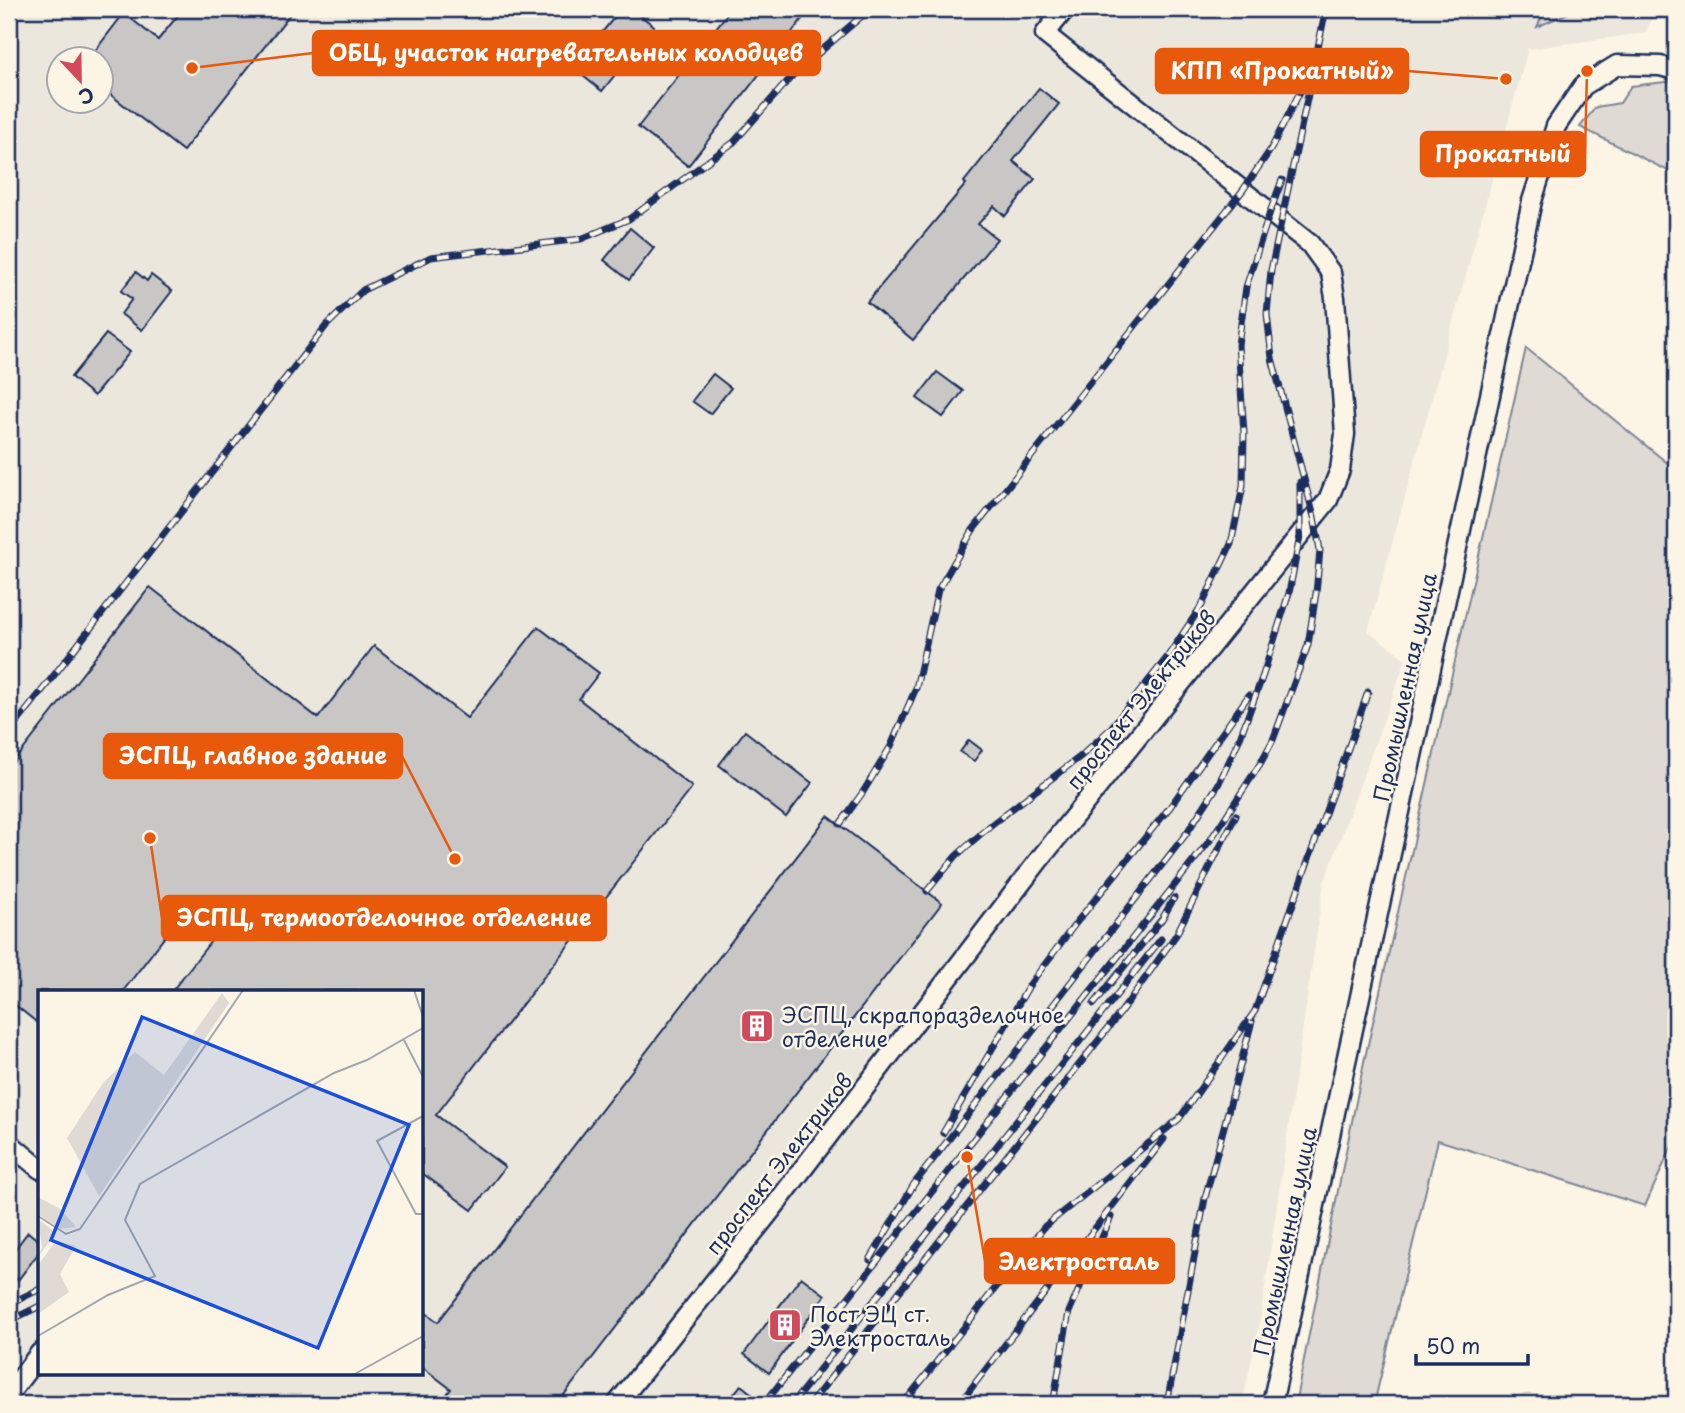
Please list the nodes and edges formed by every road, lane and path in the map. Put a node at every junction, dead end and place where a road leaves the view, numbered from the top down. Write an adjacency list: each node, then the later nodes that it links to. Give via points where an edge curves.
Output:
1 (1065, 9): 7 (street, проспект Электриков, via 1045,34 1310,244 1331,272 1345,434 1340,470 1328,500 1039,860)
2 (1676, 70): 8 (street, Промышленная улица, via 1617,65 1583,86 1556,126 1532,201)
3 (9, 1143): 4 (street)
4 (38, 1167)
5 (38, 1356): 6 (street)
6 (9, 1394)
7 (617, 1404)
8 (1272, 1404)

